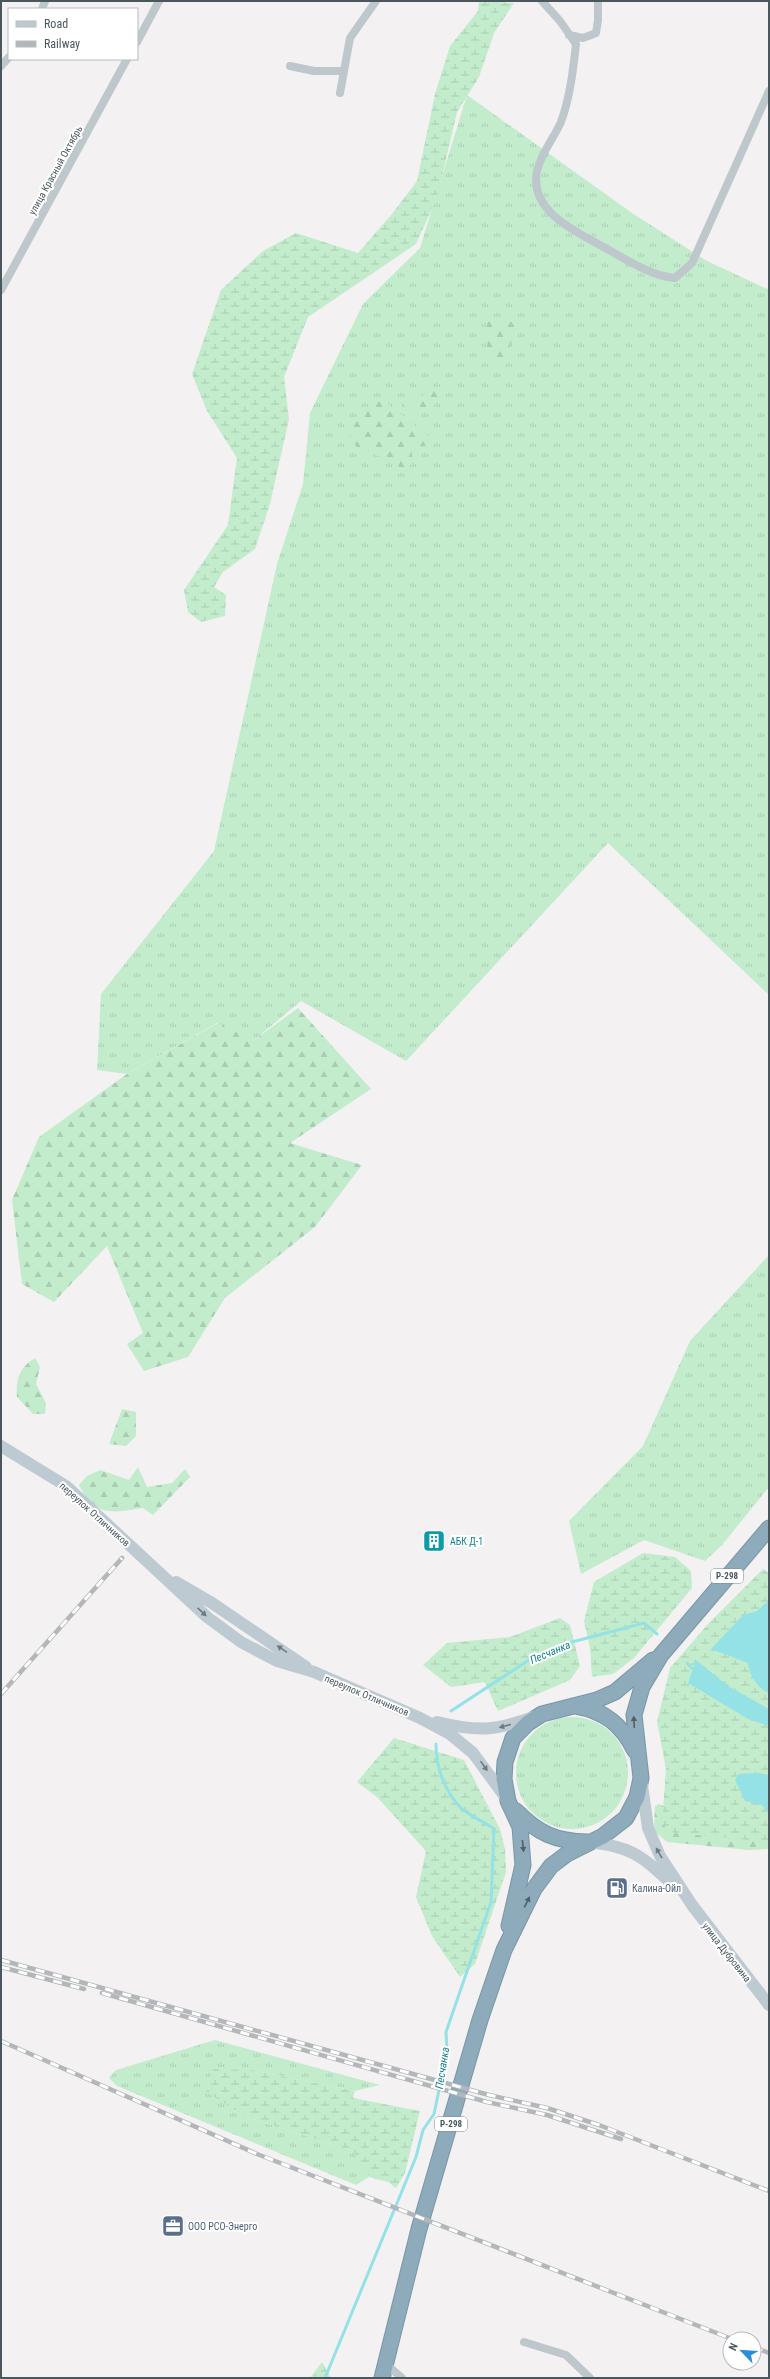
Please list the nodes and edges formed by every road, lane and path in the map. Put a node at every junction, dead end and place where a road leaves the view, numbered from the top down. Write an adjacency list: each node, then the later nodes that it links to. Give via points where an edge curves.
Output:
1 (159, 1): 6 (street)
2 (376, 1): 11 (street, via 350,38)
3 (542, 1): 5 (street)
4 (598, 1): 5 (street, via 596,33 583,38)
5 (569, 35): 12 (street, via 576,44 570,87 561,121 537,171 537,187 541,202 552,214 585,237 668,278 675,278 692,263)
6 (138, 40)
7 (8, 58): 9 (street)
8 (127, 60): 14 (street, улица Красный Октябрь)
9 (1, 66)
10 (290, 66): 11 (street, via 314,71)
11 (344, 71): 13 (street)
12 (769, 91)
13 (340, 94)
14 (1, 290)
15 (1, 1446): 20 (main road, переулок Отличников, via 66,1486 163,1576 212,1603 314,1672)
16 (769, 1528): 17 (highway, Р-298)
17 (661, 1655): 18 (highway, Р-298, via 615,1692); 21 (highway, Р-298, one-way to 17, via 634,1725 635,1705 642,1687)
18 (575, 1706): 19 (highway, Р-298); 21 (highway, Р-298, via 591,1708 614,1721)
19 (542, 1714): 20 (main road, one-way to 20, via 501,1728 479,1730); 23 (highway, Р-298, via 520,1730 507,1752 504,1780)
20 (420, 1718): 23 (main road, one-way to 23, via 450,1734 467,1747)
21 (640, 1761): 22 (highway, Р-298)
22 (642, 1778): 24 (highway, Р-298, via 637,1797 626,1818 608,1833); 25 (main road, one-way to 22, via 651,1838)
23 (511, 1805): 24 (highway, Р-298, via 529,1824 549,1836 572,1842); 26 (highway, Р-298, one-way to 26, via 522,1838 523,1865)
24 (587, 1842): 25 (main road, via 624,1848 638,1855); 26 (highway, Р-298, one-way to 24, via 534,1889 545,1873 567,1854)
25 (687, 1898): 27 (main road, улица Дубровина)
26 (504, 1950): 29 (highway, Р-298, via 480,2020 419,2229)
27 (769, 2005)
28 (524, 2342): 31 (street, via 566,2355)
29 (384, 2371): 30 (street)
30 (402, 2378)
31 (590, 2378)

